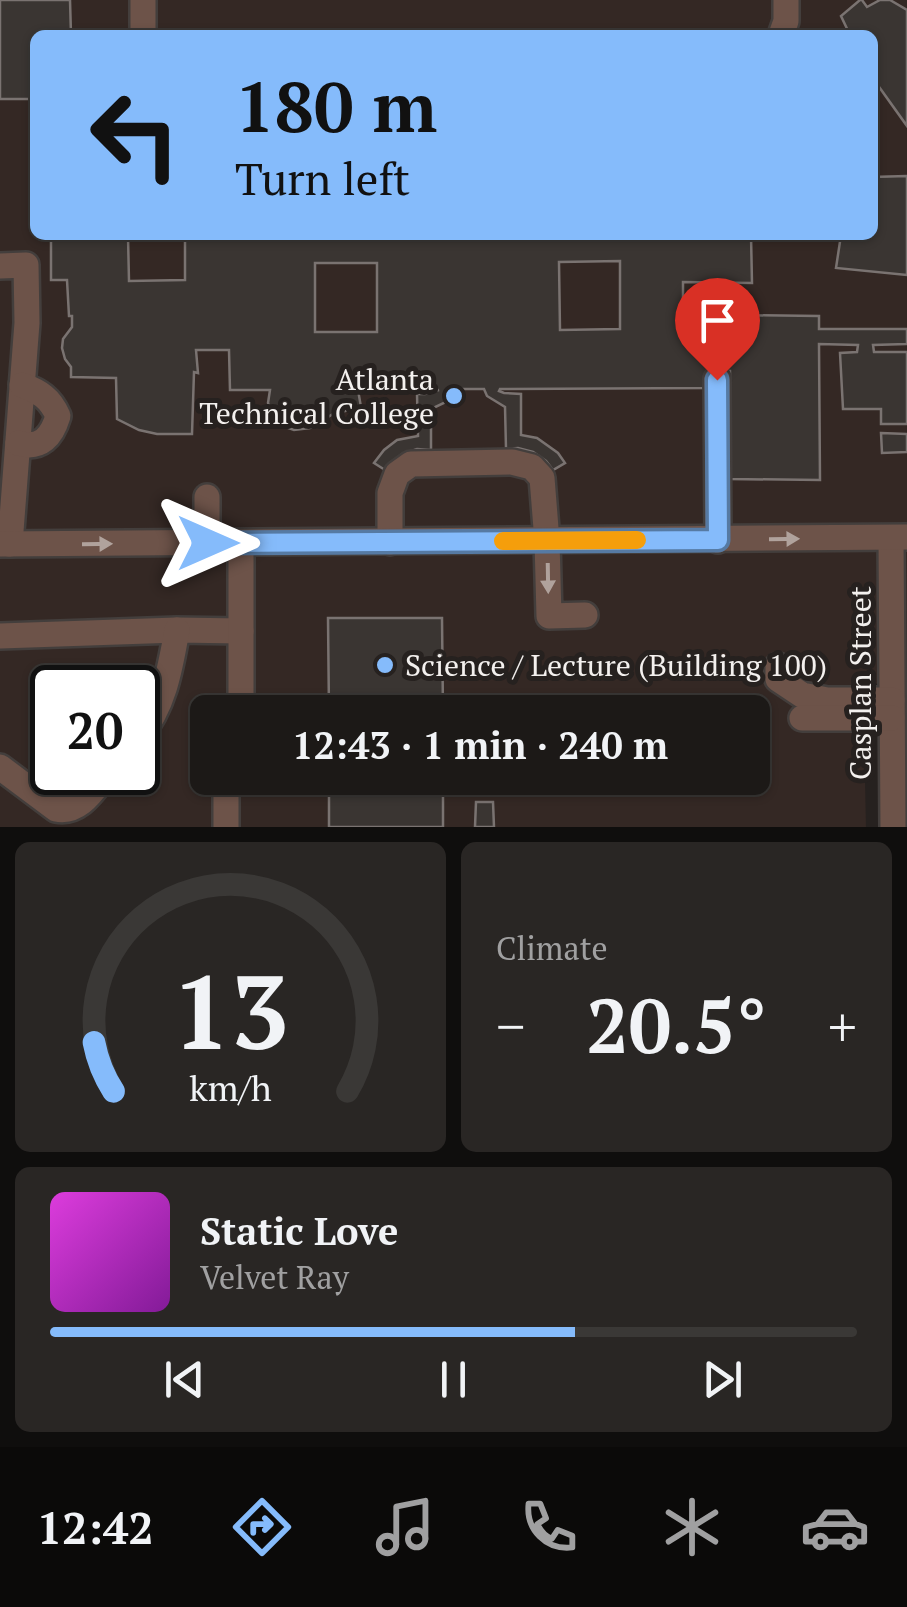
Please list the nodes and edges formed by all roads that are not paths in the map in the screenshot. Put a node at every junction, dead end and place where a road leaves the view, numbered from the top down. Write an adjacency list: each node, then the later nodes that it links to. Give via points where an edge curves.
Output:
1 (142, 0): 3 (street)
2 (786, 0): 4 (street)
3 (143, 30)
4 (783, 30)
5 (0, 266): 6 (street, via 26,266)
6 (27, 323): 7 (street); 9 (street)
7 (0, 324)
8 (717, 380): 14 (street)
9 (22, 384): 10 (street); 10 (street, via 52,402 58,416 44,440)
10 (18, 443): 12 (street)
11 (206, 497): 17 (street)
12 (16, 500): 19 (street)
13 (899, 537): 14 (street, one-way to 13); 28 (street, Casplan Street)
14 (718, 540): 15 (street)
15 (547, 541): 16 (street); 16 (street, via 542,478 512,462 411,464 379,494); 20 (street, one-way to 20, via 549,616)
16 (390, 542): 18 (street)
17 (208, 543): 18 (street); 19 (street, one-way to 17)
18 (241, 543): 22 (street)
19 (5, 544)
20 (584, 615)
21 (177, 630): 22 (street); 23 (street); 26 (street)
22 (241, 631): 25 (street)
23 (0, 636)
24 (778, 666): 27 (street, via 778,679)
25 (240, 695)
26 (160, 702)
27 (802, 707): 28 (street, via 827,700); 29 (street)
28 (892, 709): 36 (street, Casplan Street)
29 (778, 731)
30 (0, 766): 31 (street)
31 (30, 789)
32 (38, 795): 33 (street, via 68,812)
33 (88, 795)
34 (226, 795): 35 (street)
35 (226, 827)
36 (893, 827)

